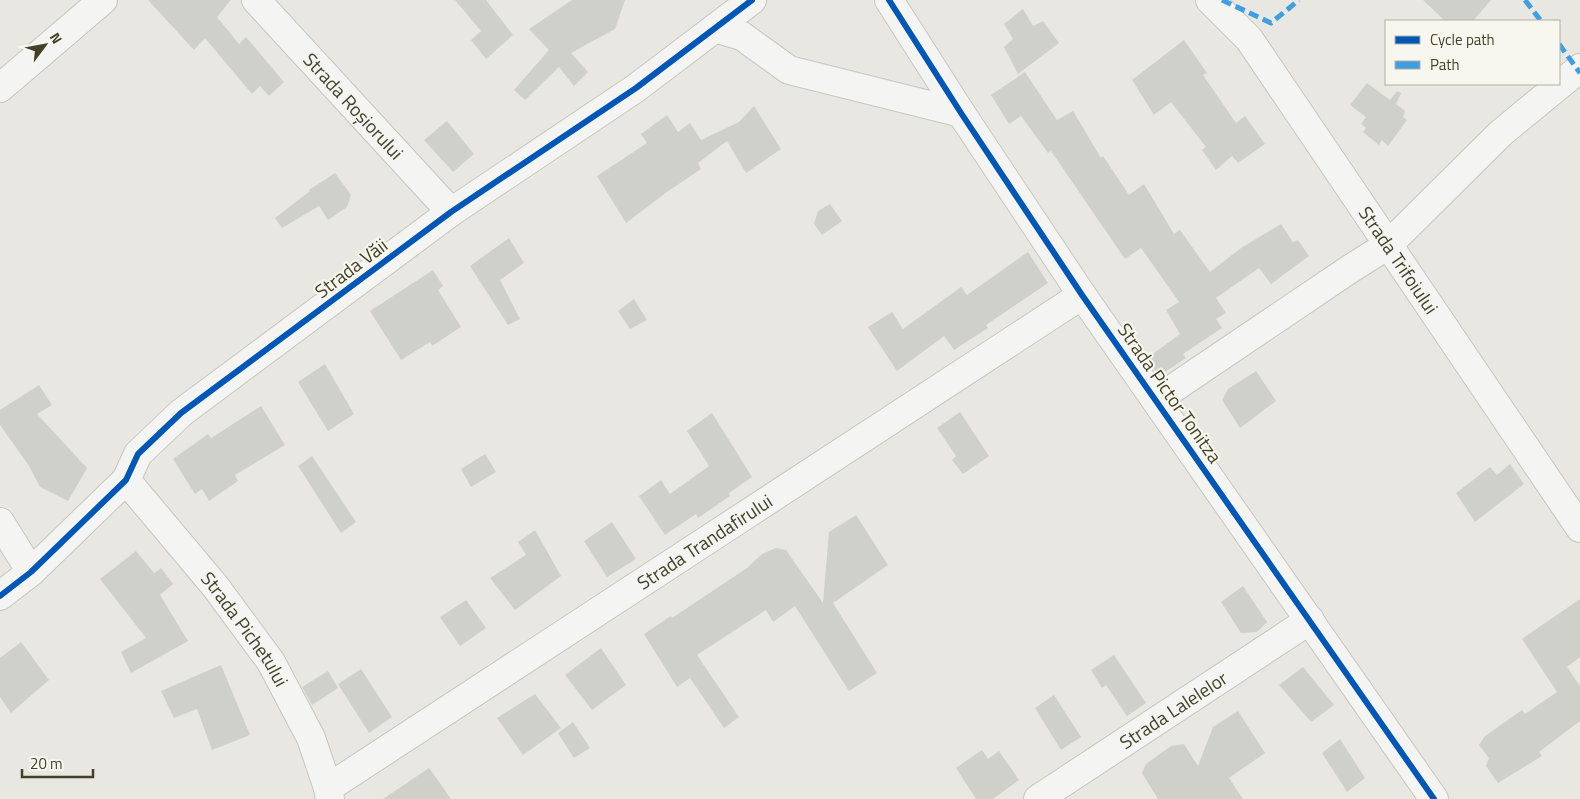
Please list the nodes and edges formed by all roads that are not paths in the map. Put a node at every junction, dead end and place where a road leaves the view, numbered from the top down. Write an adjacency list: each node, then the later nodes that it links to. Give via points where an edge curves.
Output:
1 (103, 0): 10 (street)
2 (256, 0): 12 (street, Strada Roșiorului)
3 (752, 0): 6 (street, Strada Văii)
4 (889, 0): 11 (street, Strada Pictor Tonitza)
5 (1210, 0): 13 (street, Strada Trifoiului, via 1248,39)
6 (715, 28): 11 (street, via 742,36 789,70); 12 (street, Strada Văii, via 636,88)
7 (1580, 68): 8 (street)
8 (1560, 84)
9 (1559, 85): 13 (street, via 1501,133)
10 (0, 88)
11 (961, 113): 14 (street, Strada Pictor Tonitza)
12 (451, 212): 16 (street, Strada Văii, via 181,413 138,454)
13 (1388, 244): 15 (street); 18 (street, Strada Trifoiului)
14 (1082, 295): 15 (street, Strada Pictor Tonitza); 22 (street, Strada Trandafirului)
15 (1156, 400): 21 (street, Strada Pictor Tonitza)
16 (126, 480): 19 (street, Strada Văii); 22 (street, Strada Pichetului, via 215,586 271,662 311,738)
17 (0, 522): 19 (street)
18 (1580, 528)
19 (31, 572): 20 (street, Strada Văii)
20 (0, 596)
21 (1310, 620): 23 (street, Strada Lalelelor); 24 (street, Strada Pictor Tonitza)
22 (329, 793)
23 (1038, 799)
24 (1432, 799)

